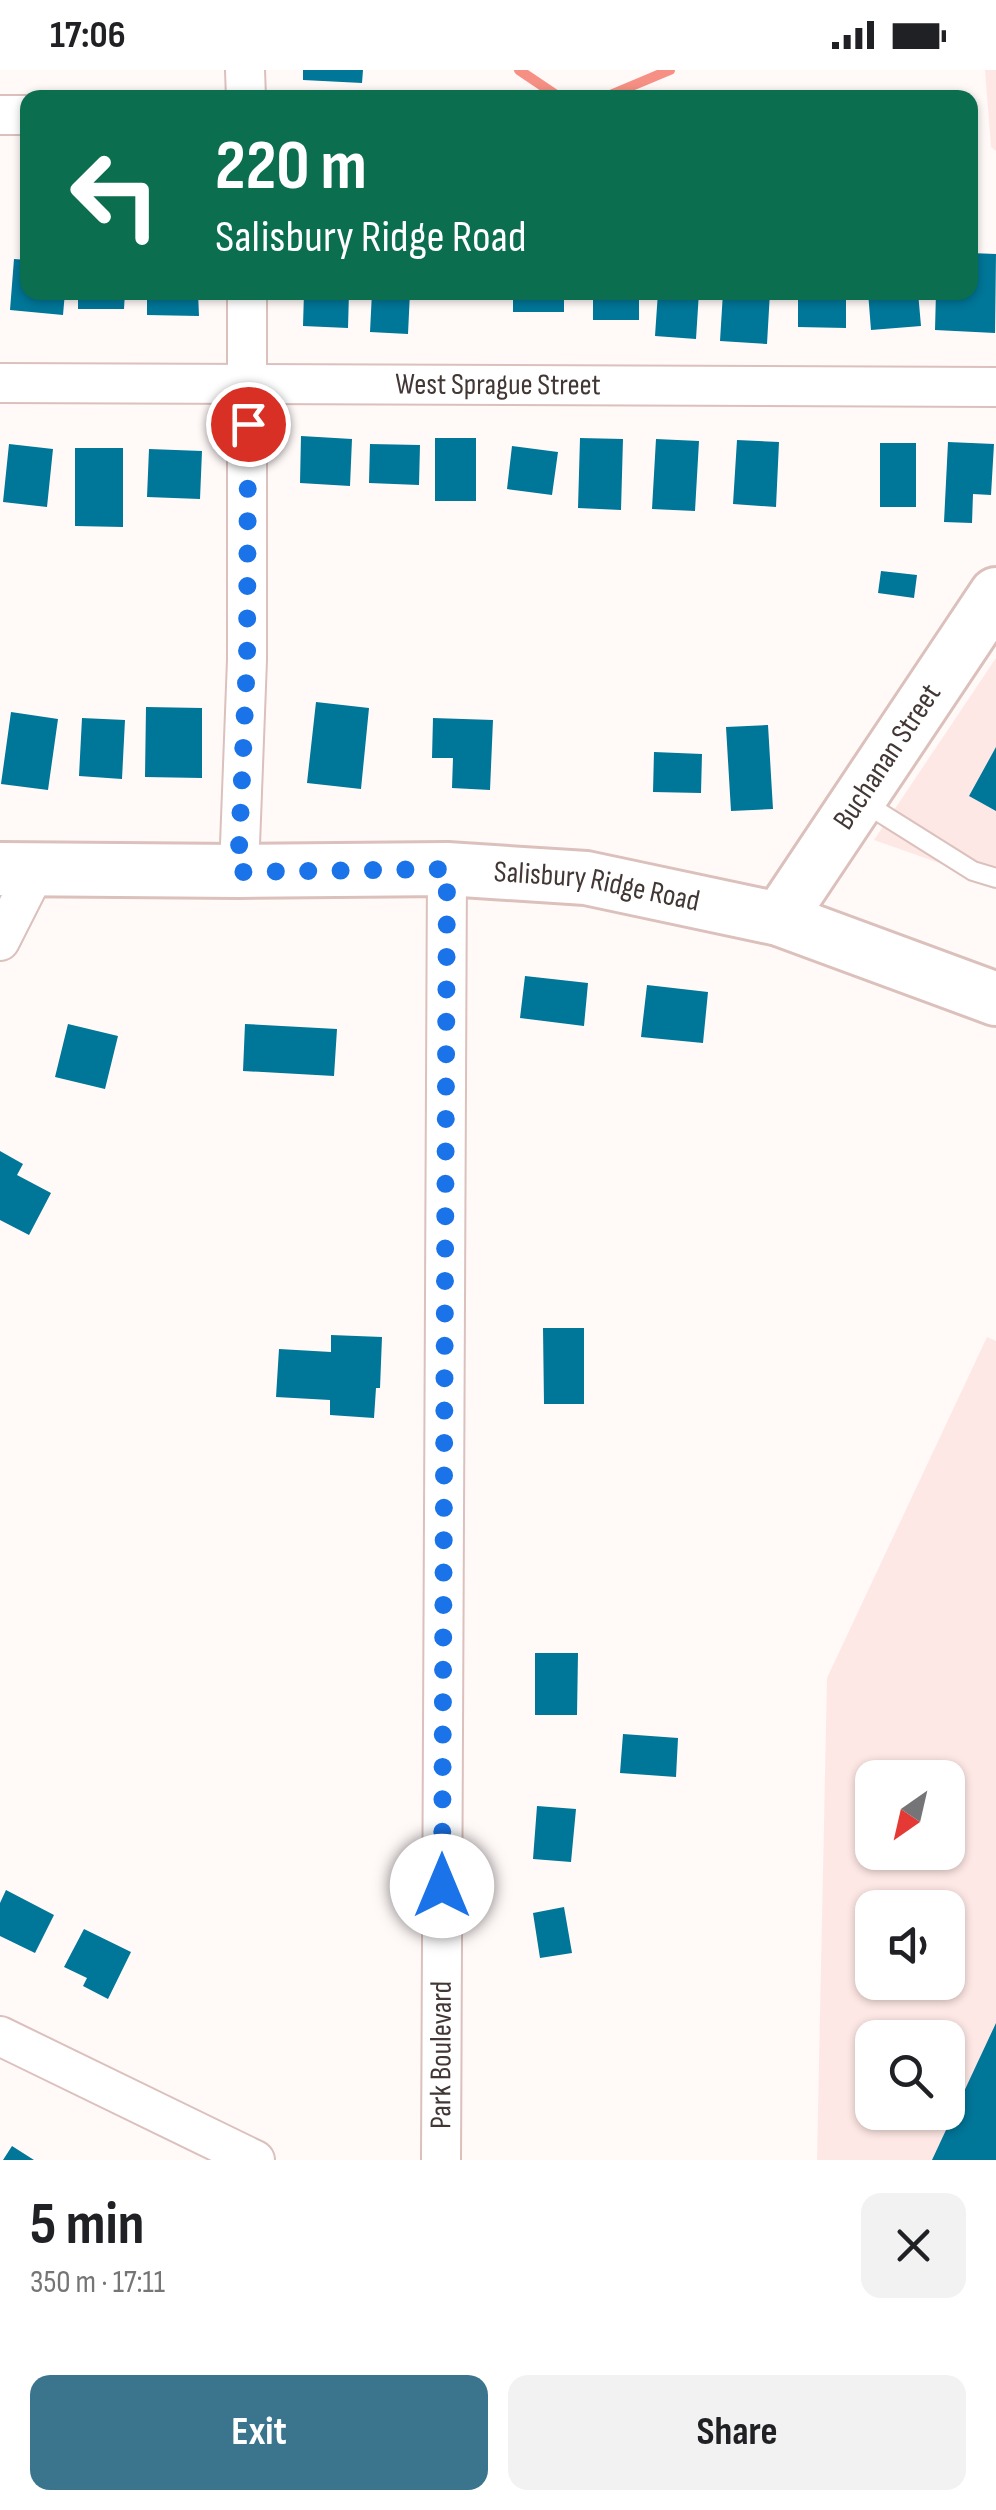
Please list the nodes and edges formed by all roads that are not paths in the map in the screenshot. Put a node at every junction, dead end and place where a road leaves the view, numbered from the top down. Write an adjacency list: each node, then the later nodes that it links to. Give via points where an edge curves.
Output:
1 (247, 300): 3 (street)
2 (0, 383): 3 (street, West Sprague Street)
3 (248, 385): 4 (street, West Sprague Street); 9 (street)
4 (996, 386)
5 (996, 594): 6 (street, Buchanan Street)
6 (858, 800): 10 (lane); 11 (street, Buchanan Street)
7 (18, 869): 9 (street, Salisbury Ridge Road); 12 (street)
8 (447, 869): 9 (street, Salisbury Ridge Road); 11 (street, Salisbury Ridge Road, via 586,878); 16 (street, Park Boulevard)
9 (238, 872)
10 (996, 878)
11 (778, 919): 13 (street, Salisbury Ridge Road)
12 (0, 941)
13 (996, 1000)
14 (0, 2036): 15 (street)
15 (256, 2160)
16 (441, 2160)

